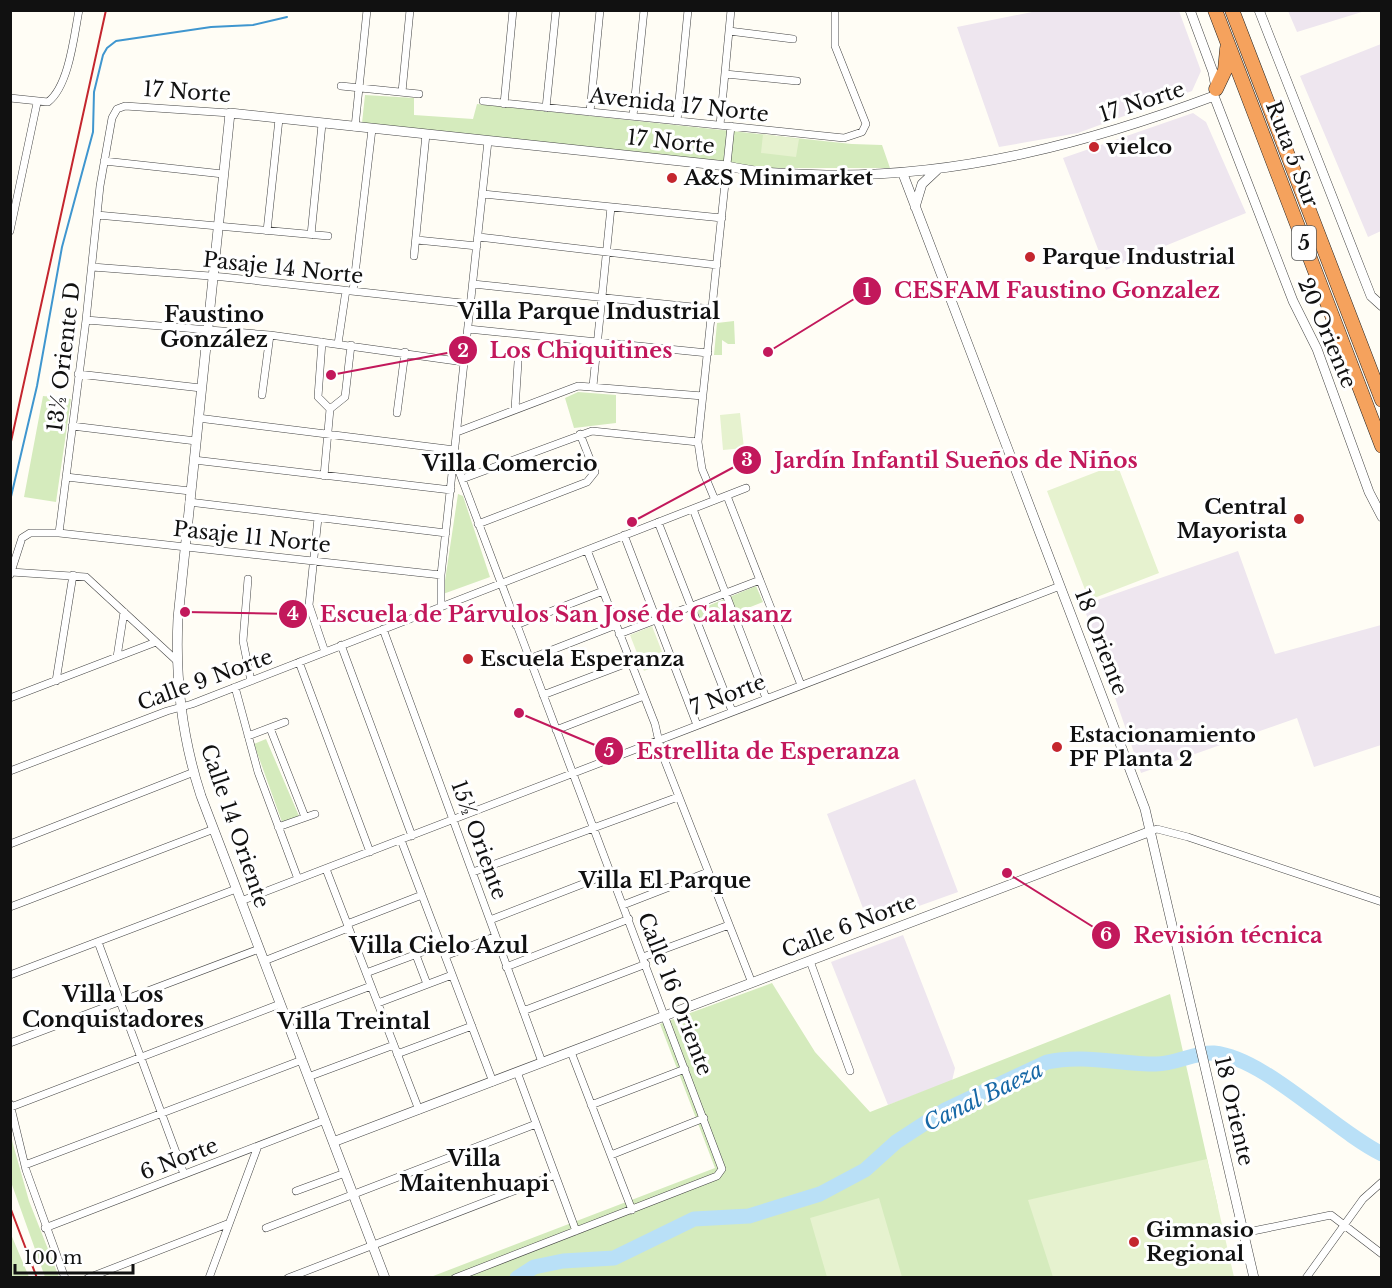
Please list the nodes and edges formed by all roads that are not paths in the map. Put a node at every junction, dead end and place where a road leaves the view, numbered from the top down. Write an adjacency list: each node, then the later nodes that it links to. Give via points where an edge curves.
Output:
1 (80, 10): 27 (street, via 60,88 48,102)
2 (367, 10): 21 (street)
3 (411, 10): 22 (street)
4 (513, 10): 28 (street)
5 (556, 10): 29 (street)
6 (600, 10): 31 (street)
7 (644, 10): 33 (street)
8 (688, 10): 35 (street)
9 (731, 10): 15 (street)
10 (835, 10): 38 (street, Avenida 17 Norte, via 835,46 866,123 862,132 844,138)
11 (1190, 10): 23 (street, 20 Oriente, via 1213,72)
12 (1215, 10): 17 (highway, Ruta 5 Sur / 5)
13 (1232, 10): 89 (highway, Ruta 5 Sur / 5)
14 (1259, 10): 70 (street, via 1371,296)
15 (729, 31): 16 (street); 18 (street)
16 (793, 39)
17 (1226, 41): 23 (highway, via 1225,70); 100 (highway, Ruta 5 Sur / 5)
18 (725, 74): 19 (street); 37 (street)
19 (797, 81)
20 (341, 86): 21 (street)
21 (359, 88): 22 (street); 39 (street)
22 (402, 92): 24 (street)
23 (1215, 92): 45 (street, 17 Norte, via 1079,141); 114 (street, 20 Oriente, via 1295,307 1317,349 1369,492)
24 (419, 94)
25 (10, 99): 27 (street)
26 (483, 102): 28 (street, Avenida 17 Norte)
27 (37, 103): 54 (street)
28 (504, 104): 29 (street, Avenida 17 Norte)
29 (546, 108): 31 (street, Avenida 17 Norte)
30 (117, 109): 32 (street, 17 Norte, via 125,106); 43 (street, 13½ Oriente D)
31 (590, 112): 33 (street, Avenida 17 Norte)
32 (230, 113): 34 (street, 17 Norte); 46 (street, Calle 14 Oriente)
33 (633, 116): 35 (street, Avenida 17 Norte)
34 (279, 119): 36 (street, 17 Norte); 55 (street)
35 (677, 121): 37 (street, Avenida 17 Norte)
36 (322, 124): 39 (street, 17 Norte); 56 (street)
37 (720, 125): 38 (street, Avenida 17 Norte)
38 (731, 126): 44 (street)
39 (355, 127): 40 (street, 17 Norte)
40 (372, 129): 41 (street, 17 Norte); 67 (street)
41 (426, 134): 42 (street, 17 Norte); 59 (street)
42 (488, 141): 44 (street, 17 Norte); 48 (street, Calle 16 Oriente)
43 (104, 161): 46 (street); 51 (street, 13½ Oriente D)
44 (727, 165): 47 (street, 17 Norte, via 770,174); 52 (street)
45 (938, 169): 47 (street, 17 Norte); 50 (street, via 922,184)
46 (223, 174): 53 (street, Calle 14 Oriente)
47 (903, 174): 50 (street, 18 Oriente)
48 (483, 194): 49 (street); 58 (street, Calle 16 Oriente)
49 (611, 207): 52 (street); 61 (street)
50 (915, 207): 130 (street, 18 Oriente)
51 (97, 215): 53 (street); 64 (street, 13½ Oriente D)
52 (722, 218): 63 (street)
53 (218, 226): 55 (street); 65 (street, Calle 14 Oriente)
54 (10, 231)
55 (267, 231): 56 (street)
56 (311, 235): 57 (street)
57 (328, 236)
58 (479, 237): 60 (street, Calle 16 Oriente); 61 (street)
59 (417, 240): 60 (street); 62 (street)
60 (477, 246): 66 (street, Calle 16 Oriente)
61 (606, 250): 63 (street); 68 (street)
62 (414, 256)
63 (717, 265): 71 (street)
64 (92, 267): 65 (street, Pasaje 14 Norte); 72 (street, 13½ Oriente D)
65 (212, 278): 67 (street, Pasaje 14 Norte); 74 (street, Calle 14 Oriente)
66 (473, 285): 68 (street); 69 (street, Calle 16 Oriente)
67 (349, 291): 69 (street, Pasaje 14 Norte); 78 (street)
68 (602, 297): 71 (street); 76 (street)
69 (471, 304): 73 (street, Calle 16 Oriente)
70 (1380, 306)
71 (712, 309): 81 (street)
72 (86, 320): 74 (street); 84 (street, 13½ Oriente D)
73 (468, 329): 76 (street); 82 (street, Calle 16 Oriente)
74 (207, 330): 75 (street); 86 (street, Calle 14 Oriente)
75 (270, 335): 77 (street); 87 (street)
76 (597, 341): 81 (street); 85 (street)
77 (322, 342): 78 (street); 90 (street, via 318,397)
78 (338, 344): 79 (street)
79 (351, 345): 80 (street); 90 (street, via 345,397)
80 (405, 352): 82 (street); 92 (street)
81 (708, 353): 88 (street)
82 (464, 362): 95 (street, Calle 16 Oriente)
83 (518, 362): 91 (street)
84 (78, 374): 86 (street); 94 (street, 13½ Oriente D)
85 (593, 386): 88 (street); 91 (street, via 574,387)
86 (201, 388): 93 (street, Calle 14 Oriente)
87 (262, 395)
88 (703, 396): 99 (street)
89 (1382, 399)
90 (330, 409): 96 (street)
91 (515, 409): 95 (street)
92 (397, 413)
93 (198, 418): 96 (street); 98 (street, Calle 14 Oriente)
94 (72, 426): 98 (street); 105 (street, 13½ Oriente D)
95 (457, 432): 101 (street, Calle 16 Oriente)
96 (328, 434): 101 (street); 104 (street)
97 (580, 434): 99 (street, via 602,431); 106 (street); 117 (street, via 595,472 587,482)
98 (196, 441): 103 (street, Calle 14 Oriente)
99 (698, 442): 111 (street, via 702,469)
100 (1382, 446)
101 (455, 450): 102 (street, Calle 16 Oriente)
102 (454, 458): 106 (street, Calle 16 Oriente); 108 (street, Calle 16 Oriente)
103 (194, 460): 104 (street); 109 (street, Calle 14 Oriente)
104 (324, 476): 108 (street)
105 (66, 477): 109 (street); 118 (street, 13½ Oriente D)
106 (462, 479): 117 (street, Calle 16 Oriente)
107 (746, 489): 110 (street, Calle 9 Norte)
108 (451, 490): 119 (street, Calle 16 Oriente)
109 (190, 491): 112 (street, Calle 14 Oriente)
110 (728, 495): 111 (street, Calle 9 Norte); 128 (street)
111 (715, 500): 113 (street, Calle 9 Norte)
112 (189, 502): 115 (street); 121 (street, Calle 14 Oriente)
113 (693, 509): 116 (street, Calle 9 Norte); 132 (street)
114 (1382, 517)
115 (318, 518): 119 (street); 123 (street)
116 (658, 522): 120 (street, Calle 9 Norte); 134 (street)
117 (478, 524): 129 (street, Calle 16 Oriente)
118 (59, 533): 121 (street, Pasaje 11 Norte); 124 (street, via 26,535 19,543)
119 (446, 533): 126 (street, Calle 16 Oriente)
120 (624, 535): 122 (street, Calle 9 Norte); 136 (street)
121 (185, 546): 123 (street, Pasaje 11 Norte); 146 (street, Calle 14 Oriente)
122 (586, 550): 129 (street, Calle 9 Norte); 131 (street)
123 (313, 561): 126 (street, Pasaje 11 Norte); 143 (street, via 309,605)
124 (11, 574): 125 (street)
125 (73, 575): 135 (street, via 86,577); 149 (street)
126 (441, 575): 133 (street, Calle 16 Oriente)
127 (248, 579): 150 (street, via 243,641)
128 (760, 580): 132 (street); 151 (street)
129 (500, 583): 133 (street, Calle 9 Norte); 137 (street, Calle 16 Oriente)
130 (1060, 586): 151 (street, 7 Norte); 175 (street, 18 Oriente)
131 (603, 591): 137 (street); 138 (street)
132 (725, 593): 134 (street); 156 (street)
133 (441, 606): 139 (street, Calle 9 Norte)
134 (691, 606): 136 (street); 158 (street)
135 (124, 612): 141 (street); 144 (street)
136 (656, 620): 140 (street); 160 (street)
137 (516, 625): 145 (street, Calle 16 Oriente)
138 (616, 625): 140 (street); 145 (street)
139 (383, 629): 142 (street, Calle 9 Norte); 171 (street, 15½ Oriente)
140 (619, 634): 148 (street)
141 (156, 642): 144 (street); 146 (street)
142 (341, 645): 143 (street, Calle 9 Norte); 176 (street)
143 (325, 652): 147 (street, Calle 9 Norte)
144 (117, 657): 149 (street)
145 (529, 659): 153 (street, Calle 16 Oriente)
146 (177, 662): 157 (street, Calle 14 Oriente)
147 (299, 662): 150 (street, Calle 9 Norte); 179 (street)
148 (630, 662): 153 (street); 154 (street)
149 (56, 681): 155 (street)
150 (251, 681): 152 (street, Calle 9 Norte)
151 (801, 685): 156 (street, 7 Norte)
152 (235, 687): 157 (street, Calle 9 Norte); 163 (street)
153 (543, 696): 162 (street, Calle 16 Oriente)
154 (644, 696): 162 (street); 164 (street)
155 (10, 698)
156 (766, 699): 158 (street, 7 Norte)
157 (181, 707): 165 (street, Calle 9 Norte); 166 (street, Calle 14 Oriente)
158 (732, 711): 160 (street, 7 Norte)
159 (285, 722): 161 (street)
160 (696, 725): 164 (street, 7 Norte)
161 (270, 728): 163 (street); 170 (street)
162 (556, 729): 167 (street, Calle 16 Oriente)
163 (248, 736): 173 (street)
164 (658, 740): 167 (street, 7 Norte); 168 (street)
165 (10, 771)
166 (194, 772): 174 (street, Calle 14 Oriente); 178 (street)
167 (573, 774): 171 (street, 7 Norte); 172 (street, Calle 16 Oriente)
168 (678, 797): 172 (street); 182 (street)
169 (315, 814): 170 (street)
170 (305, 817): 173 (street)
171 (455, 819): 176 (street, 7 Norte); 181 (street, 15½ Oriente)
172 (593, 827): 181 (street); 183 (street, Calle 16 Oriente)
173 (278, 828): 184 (street)
174 (214, 829): 185 (street, Calle 14 Oriente); 190 (street)
175 (1151, 831): 188 (street, Calle 6 Norte, via 1188,837); 203 (street, Calle 6 Norte); 253 (street, 18 Oriente)
176 (412, 836): 177 (street, 7 Norte)
177 (401, 840): 179 (street, 7 Norte); 186 (street)
178 (10, 844)
179 (370, 852): 180 (street, 7 Norte)
180 (326, 869): 184 (street, 7 Norte); 194 (street)
181 (473, 872): 191 (street, 15½ Oriente)
182 (708, 872): 189 (street); 193 (street)
183 (611, 873): 189 (street, Calle 16 Oriente); 191 (street)
184 (298, 879): 187 (street, 7 Norte)
185 (237, 889): 187 (street, Calle 14 Oriente); 196 (street)
186 (422, 895): 194 (street); 197 (street)
187 (241, 901): 198 (street, Calle 14 Oriente)
188 (1382, 902)
189 (623, 905): 192 (street, Calle 16 Oriente)
190 (10, 907)
191 (490, 920): 195 (street, 15½ Oriente)
192 (629, 920): 202 (street, Calle 16 Oriente); 204 (street)
193 (729, 925): 202 (street); 208 (street)
194 (348, 926): 201 (street); 205 (street)
195 (494, 937): 200 (street); 204 (street, 15½ Oriente)
196 (98, 942): 206 (street); 211 (street)
197 (441, 945): 199 (street); 200 (street)
198 (259, 949): 201 (street, Calle 14 Oriente); 211 (street)
199 (416, 955): 205 (street); 209 (street)
200 (445, 956): 207 (street)
201 (264, 961): 213 (street, Calle 14 Oriente)
202 (644, 961): 214 (street); 215 (street, Calle 16 Oriente)
203 (810, 961): 208 (street, Calle 6 Norte); 226 (street)
204 (506, 967): 214 (street, 15½ Oriente)
205 (366, 974): 210 (street)
206 (10, 975)
207 (452, 975): 209 (street); 217 (street)
208 (752, 983): 215 (street, Calle 6 Norte)
209 (427, 984): 212 (street)
210 (371, 986): 212 (street); 216 (street)
211 (120, 1001): 218 (street); 222 (street)
212 (378, 1003): 219 (street)
213 (280, 1004): 216 (street, Calle 14 Oriente); 222 (street)
214 (523, 1011): 224 (street, 15½ Oriente)
215 (665, 1016): 220 (street, Calle 6 Norte); 225 (street, Calle 16 Oriente)
216 (286, 1018): 223 (street, Calle 14 Oriente)
217 (472, 1026): 221 (street); 229 (street)
218 (10, 1044)
219 (393, 1045): 221 (street); 228 (street)
220 (571, 1052): 224 (street, Calle 6 Norte); 230 (street)
221 (397, 1054): 232 (street)
222 (141, 1057): 231 (street); 233 (street)
223 (302, 1060): 228 (street, Calle 14 Oriente); 233 (street)
224 (542, 1062): 227 (street, Calle 6 Norte)
225 (685, 1069): 230 (street); 234 (street, Calle 16 Oriente)
226 (850, 1071)
227 (516, 1072): 229 (street, Calle 6 Norte); 236 (street)
228 (308, 1077): 235 (street, Calle 14 Oriente)
229 (493, 1082): 232 (street, Calle 6 Norte)
230 (591, 1105): 239 (street)
231 (11, 1106): 240 (street)
232 (419, 1110): 237 (street, Calle 6 Norte)
233 (162, 1113): 240 (street); 242 (street)
234 (704, 1118): 239 (street); 247 (street, Calle 16 Oriente, via 722,1165 721,1172)
235 (325, 1120): 237 (street, Calle 14 Oriente); 238 (street, 6 Norte)
236 (536, 1124): 243 (street); 246 (street)
237 (333, 1142): 241 (street, Calle 14 Oriente)
238 (258, 1146): 242 (street, 6 Norte); 248 (street)
239 (611, 1155): 247 (street)
240 (25, 1166): 250 (street)
241 (345, 1173): 245 (street); 246 (street, Calle 14 Oriente)
242 (184, 1174): 250 (street, 6 Norte)
243 (555, 1175): 252 (street); 254 (street)
244 (1382, 1182): 249 (street)
245 (296, 1191)
246 (353, 1195): 251 (street); 254 (street, Calle 14 Oriente)
247 (632, 1209): 252 (street)
248 (227, 1224): 257 (street); 258 (street)
249 (1344, 1225): 253 (street, via 1327,1215); 255 (street); 263 (street)
250 (45, 1227): 256 (street)
251 (266, 1228)
252 (576, 1231): 261 (street)
253 (1243, 1233): 262 (street, 18 Oriente)
254 (373, 1245): 259 (street); 260 (street, Calle 14 Oriente)
255 (1382, 1254)
256 (65, 1278)
257 (88, 1278)
258 (209, 1278)
259 (288, 1278)
260 (385, 1278)
261 (455, 1278)
262 (1254, 1278)
263 (1306, 1278)

